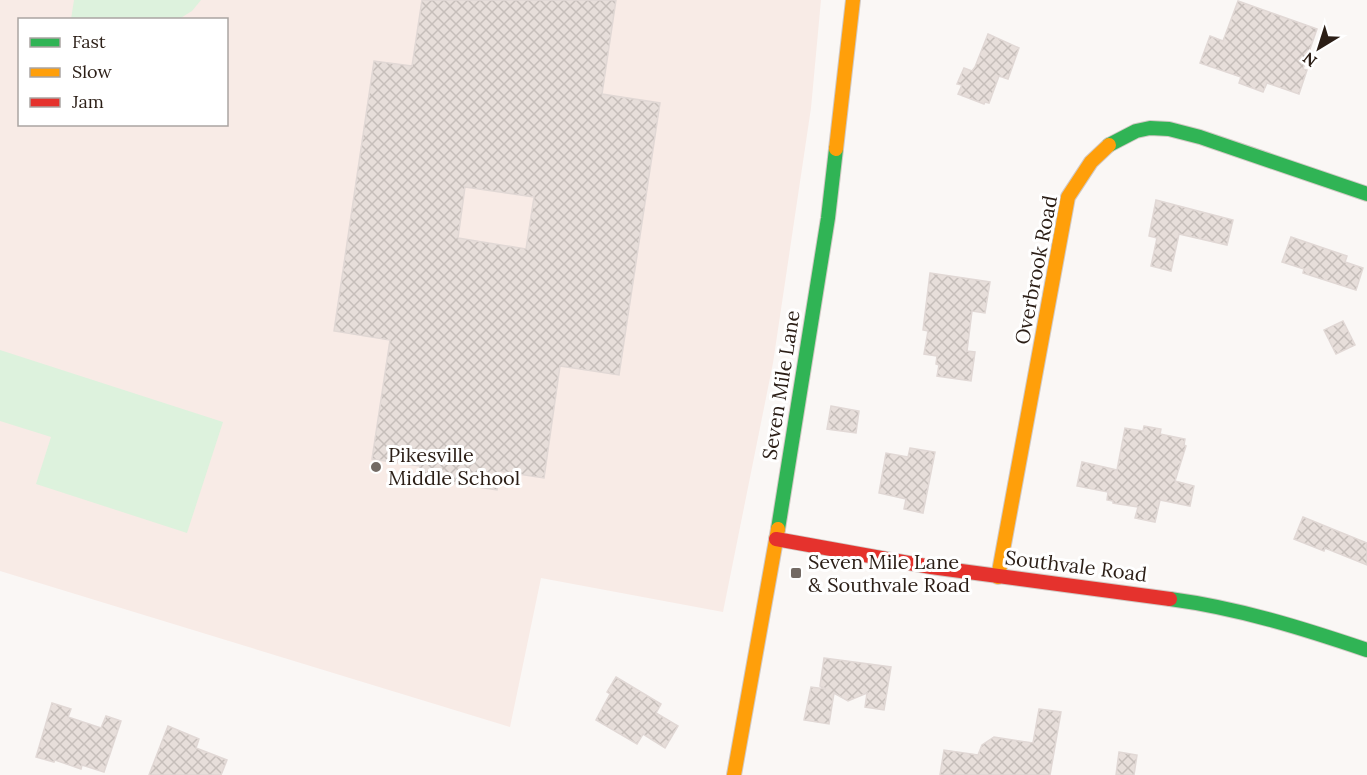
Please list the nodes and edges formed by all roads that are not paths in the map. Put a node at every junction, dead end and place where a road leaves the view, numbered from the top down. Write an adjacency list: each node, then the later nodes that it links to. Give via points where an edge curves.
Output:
1 (853, 0): 3 (street, Seven Mile Lane, via 828,218)
2 (1367, 194): 4 (street, Overbrook Road, via 1174,130 1150,128 1129,134 1091,159 1068,197)
3 (776, 538): 4 (street, Southvale Road); 6 (street, Seven Mile Lane)
4 (998, 577): 5 (street, Southvale Road, via 1196,602 1287,623)
5 (1367, 650)
6 (734, 775)

